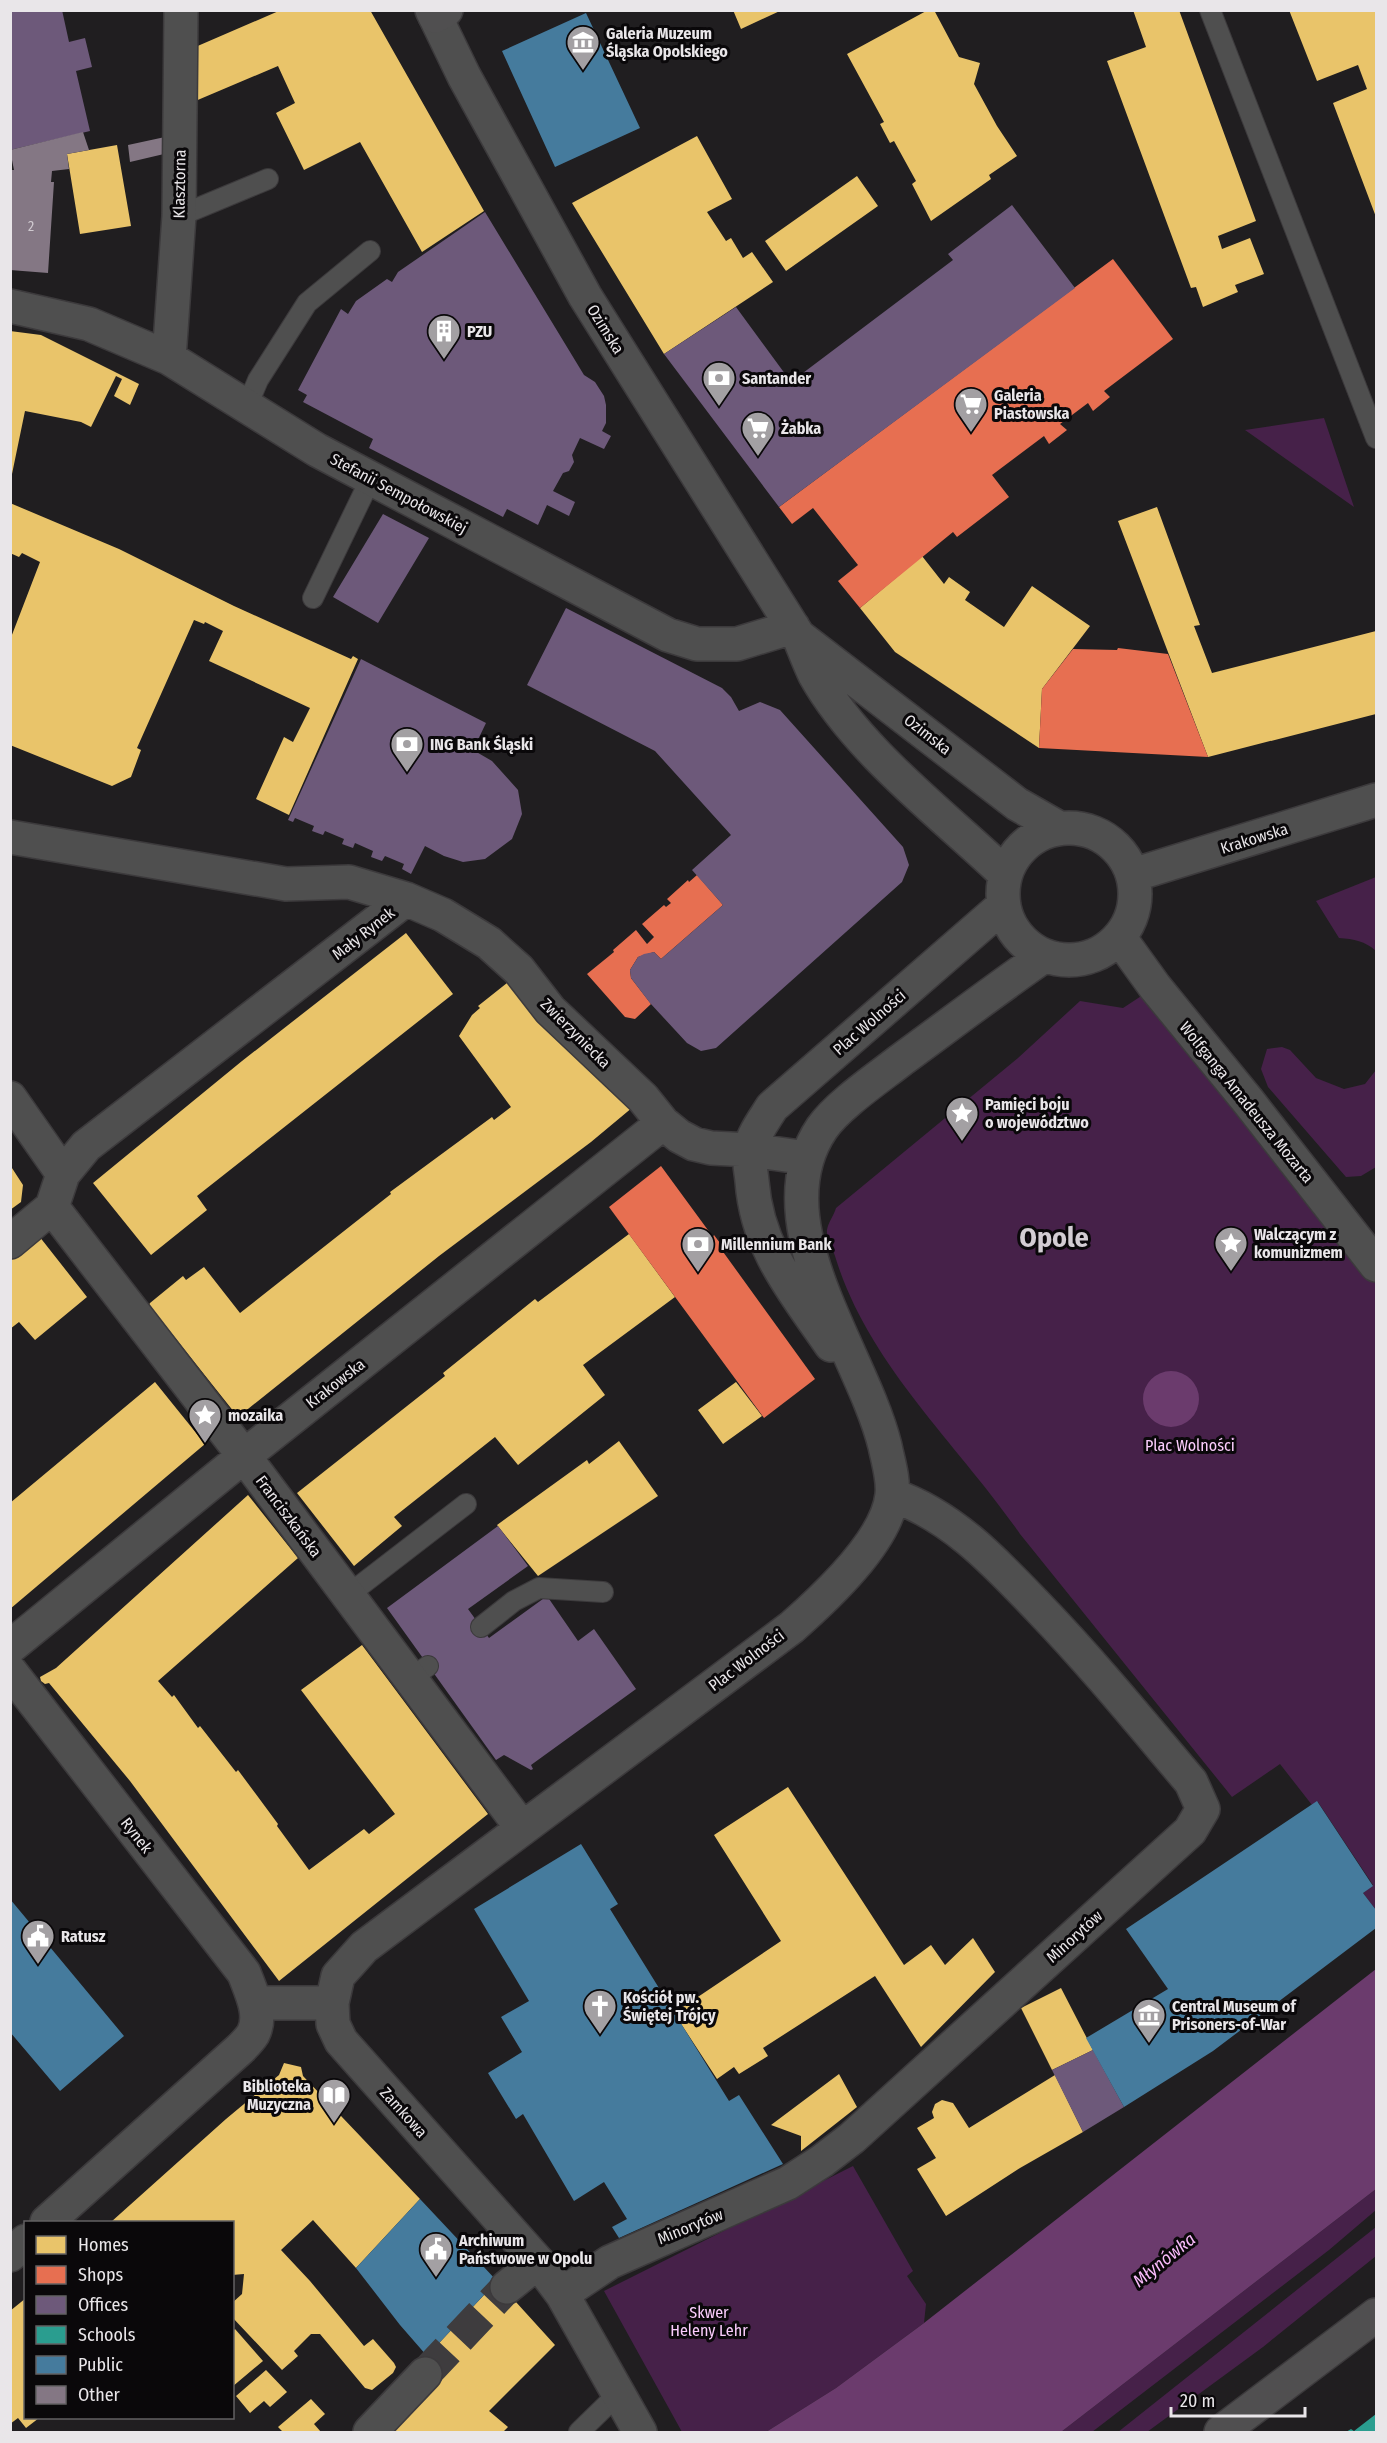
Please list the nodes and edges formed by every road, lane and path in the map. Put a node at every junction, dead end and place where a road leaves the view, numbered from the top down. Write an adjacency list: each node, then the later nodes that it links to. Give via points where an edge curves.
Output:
1 (1210, 10): 10 (lane)
2 (182, 11): 5 (street, Klasztorna)
3 (438, 12): 13 (street, Ozimska, via 464,76 585,296)
4 (268, 179): 5 (lane)
5 (179, 216): 8 (street, Klasztorna)
6 (370, 251): 9 (lane, via 307,303 258,380)
7 (10, 306): 8 (street, Stefanii Sempołowskiej, via 90,324)
8 (169, 358): 9 (street, Stefanii Sempołowskiej)
9 (247, 406): 11 (street, Stefanii Sempołowskiej)
10 (1377, 438)
11 (371, 478): 12 (lane); 13 (street, Stefanii Sempołowskiej, via 668,635 697,644 737,644)
12 (313, 598)
13 (796, 632): 15 (street, Ozimska, via 1017,804); 17 (street, Ozimska, via 814,673 857,735)
14 (1377, 800): 18 (street, Krakowska)
15 (1059, 828): 17 (street, via 1037,835 1020,849); 18 (street, via 1091,831 1104,838 1121,853)
16 (10, 837): 19 (street, Mały Rynek, via 286,884 349,882)
17 (1004, 873): 20 (street)
18 (1133, 875): 21 (street, via 1135,897 1131,918)
19 (406, 899): 24 (street, Zwierzyniecka, via 489,943); 27 (street, Mały Rynek, via 86,1146)
20 (1004, 905): 22 (street, via 1011,926 1025,944); 25 (street, Plac Wolności, via 771,1107)
21 (1119, 937): 22 (street, via 1087,958 1065,961); 29 (street, Wolfganga Amadeusza Mozarta)
22 (1044, 956): 26 (street, Plac Wolności, via 859,1092 823,1127)
23 (10, 1098): 27 (street)
24 (663, 1123): 25 (street, Zwierzyniecka, via 694,1144); 31 (street, Krakowska)
25 (750, 1150): 26 (street); 30 (street, Plac Wolności, via 754,1202 777,1266)
26 (807, 1158): 30 (street, Plac Wolności, via 802,1184 803,1222 811,1262)
27 (63, 1174): 28 (street, Mały Rynek)
28 (32, 1223): 31 (street, Franciszkańska)
29 (1377, 1265)
30 (873, 1406): 32 (street, Plac Wolności, via 890,1467)
31 (244, 1456): 35 (street, Franciszkańska); 37 (street, Krakowska)
32 (892, 1495): 39 (street, Plac Wolności, via 874,1537 824,1599); 47 (street, Minorytów, via 932,1513 988,1555 1072,1643 1191,1782 1203,1809 1190,1831 822,2161 788,2183 610,2262)
33 (466, 1504): 35 (lane)
34 (603, 1592): 36 (lane, via 539,1588 514,1601)
35 (348, 1595): 39 (street, Franciszkańska, via 420,1672)
36 (481, 1627)
37 (10, 1647)
38 (10, 1671): 40 (street, Rynek, via 244,1973)
39 (522, 1828): 41 (street, Zamkowa, via 364,1947 338,1976)
40 (255, 2003): 41 (street); 42 (street, Rynek, via 253,2034 240,2049)
41 (332, 2003): 45 (street, Zamkowa, via 333,2024 340,2041)
42 (48, 2221)
43 (24, 2243): 44 (street)
44 (10, 2255)
45 (538, 2262): 46 (street); 47 (street, Zamkowa)
46 (507, 2287)
47 (562, 2294): 50 (street, Zamkowa)
48 (1377, 2315): 54 (street)
49 (424, 2374): 51 (street)
50 (619, 2393): 52 (lane); 53 (street, Zamkowa)
51 (370, 2433)
52 (579, 2433)
53 (640, 2433)
54 (1221, 2433)

